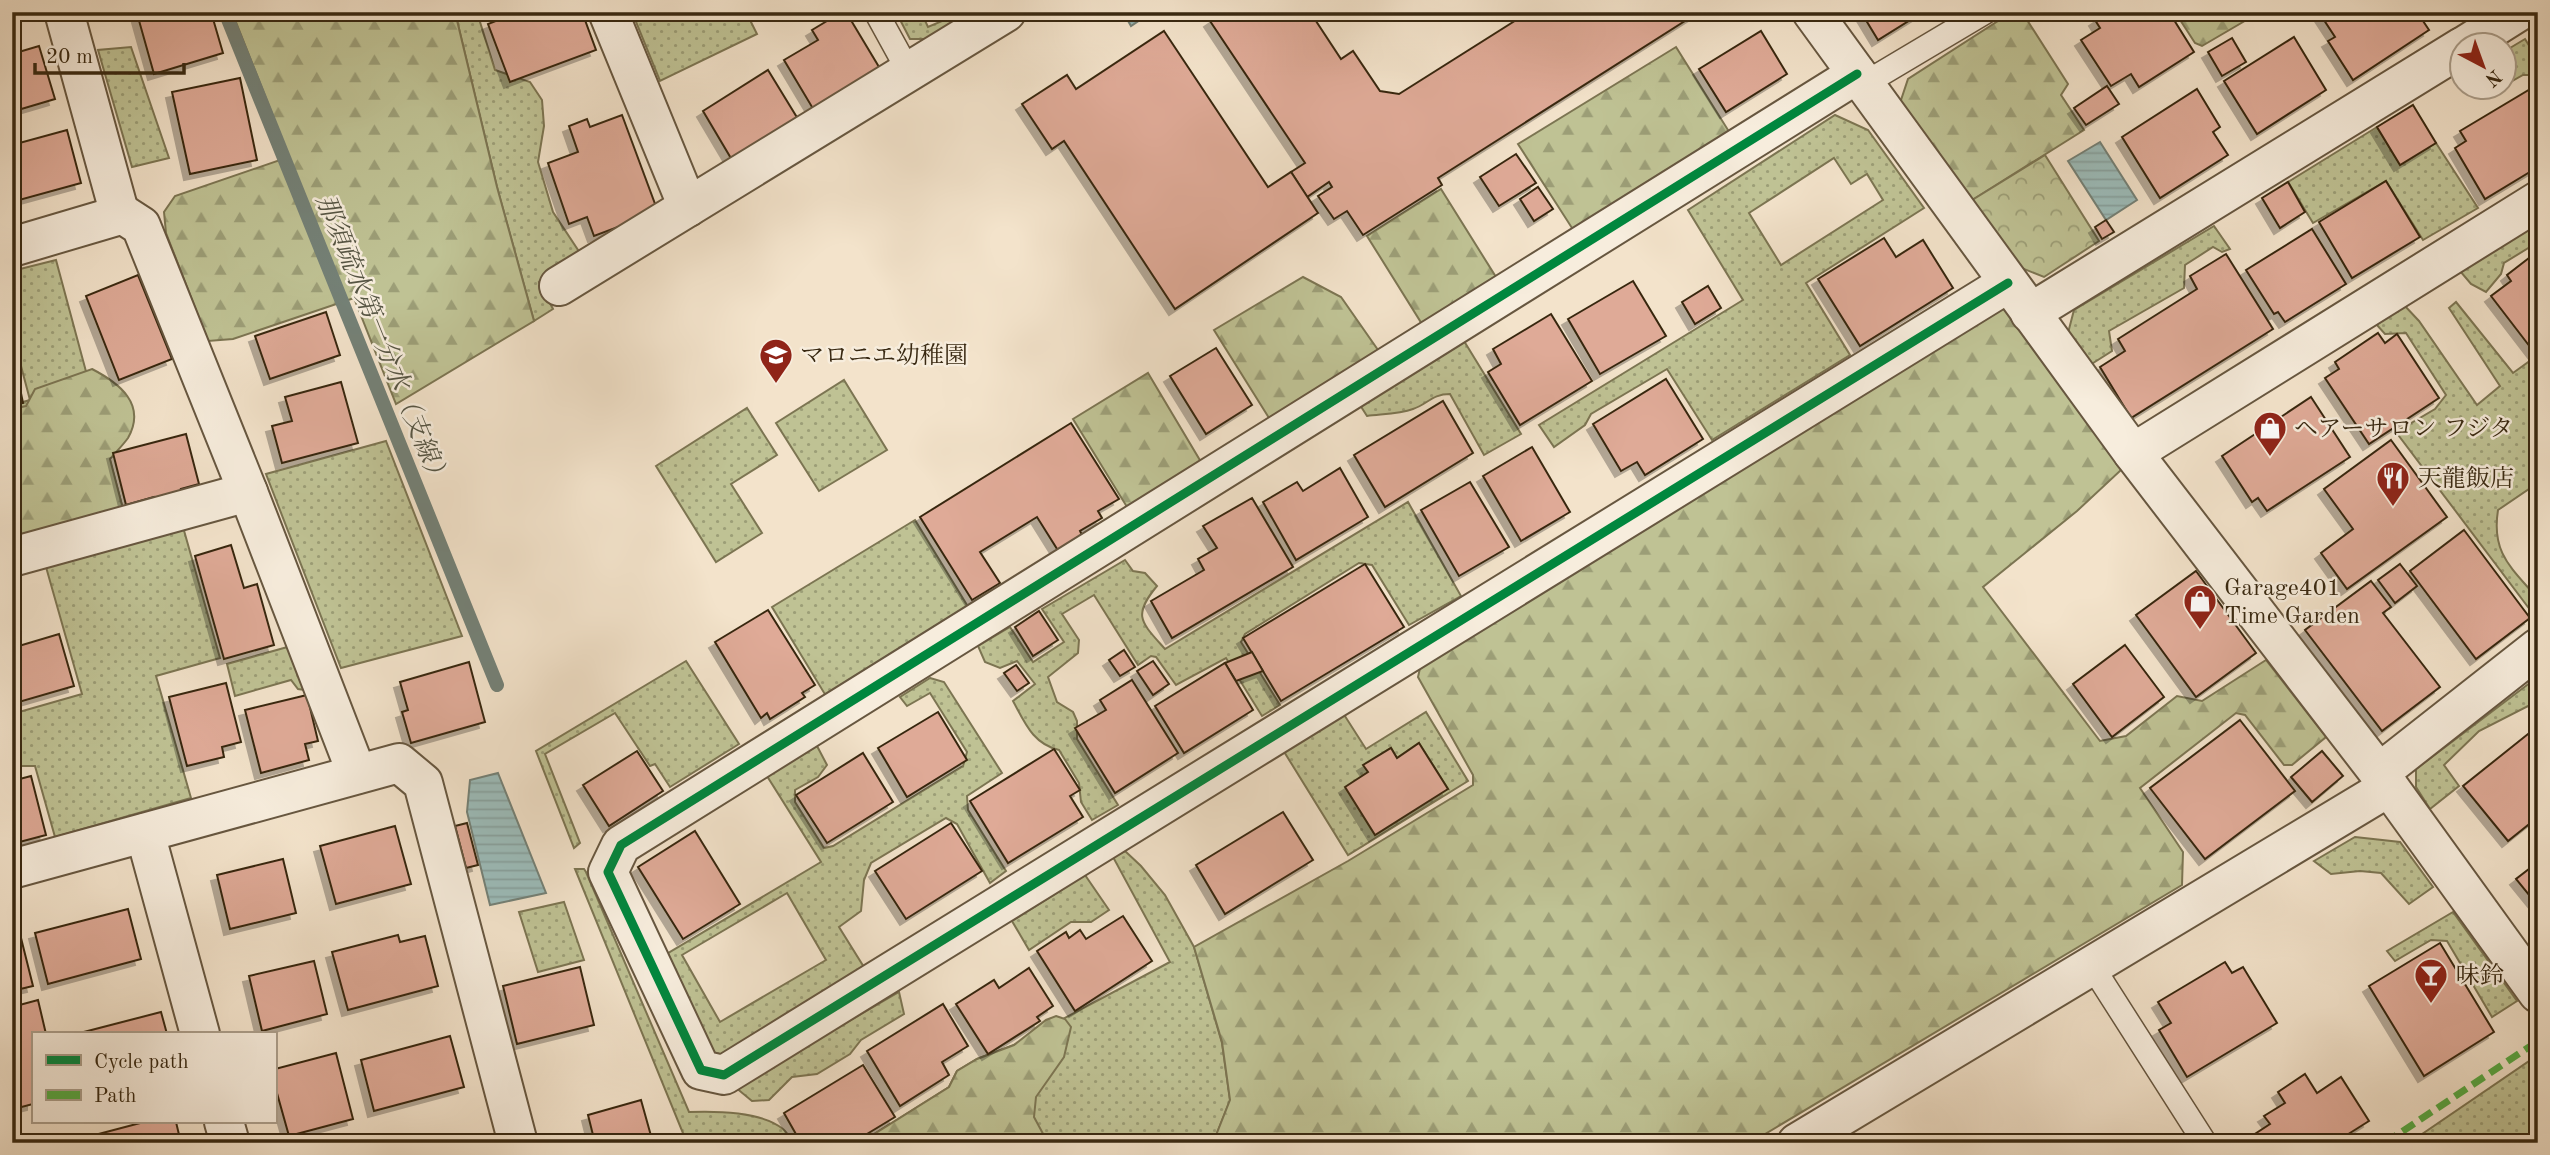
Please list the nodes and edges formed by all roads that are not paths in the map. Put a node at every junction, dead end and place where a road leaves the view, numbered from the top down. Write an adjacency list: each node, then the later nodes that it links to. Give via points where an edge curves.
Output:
1 (64, 12): 14 (street)
2 (608, 12): 13 (street)
3 (876, 12): 10 (lane)
4 (1006, 12): 10 (street)
5 (1812, 12): 11 (street)
6 (1985, 12): 11 (lane)
7 (2518, 12): 8 (street)
8 (2486, 32)
9 (2448, 55): 17 (street)
10 (909, 72): 13 (street)
11 (1861, 79): 17 (street); 17 (street, via 621,845 608,872 701,1070 724,1075)
12 (2538, 201): 18 (street)
13 (688, 207): 16 (street)
14 (120, 215): 15 (street); 19 (street, via 141,226)
15 (12, 247)
16 (559, 286)
17 (2019, 298): 18 (street)
18 (2133, 453): 23 (street)
19 (248, 492): 20 (street); 22 (street)
20 (12, 557)
21 (2538, 648): 23 (street)
22 (357, 774): 24 (street); 32 (street, via 399,763 423,783)
23 (2384, 780): 26 (street); 27 (street)
24 (145, 832): 25 (street); 28 (street)
25 (12, 869)
26 (2092, 966): 30 (street); 34 (lane)
27 (2538, 993)
28 (199, 1032)
29 (225, 1124): 31 (street)
30 (1840, 1132): 33 (street)
31 (230, 1143)
32 (518, 1143)
33 (1797, 1143)
34 (2205, 1143)

